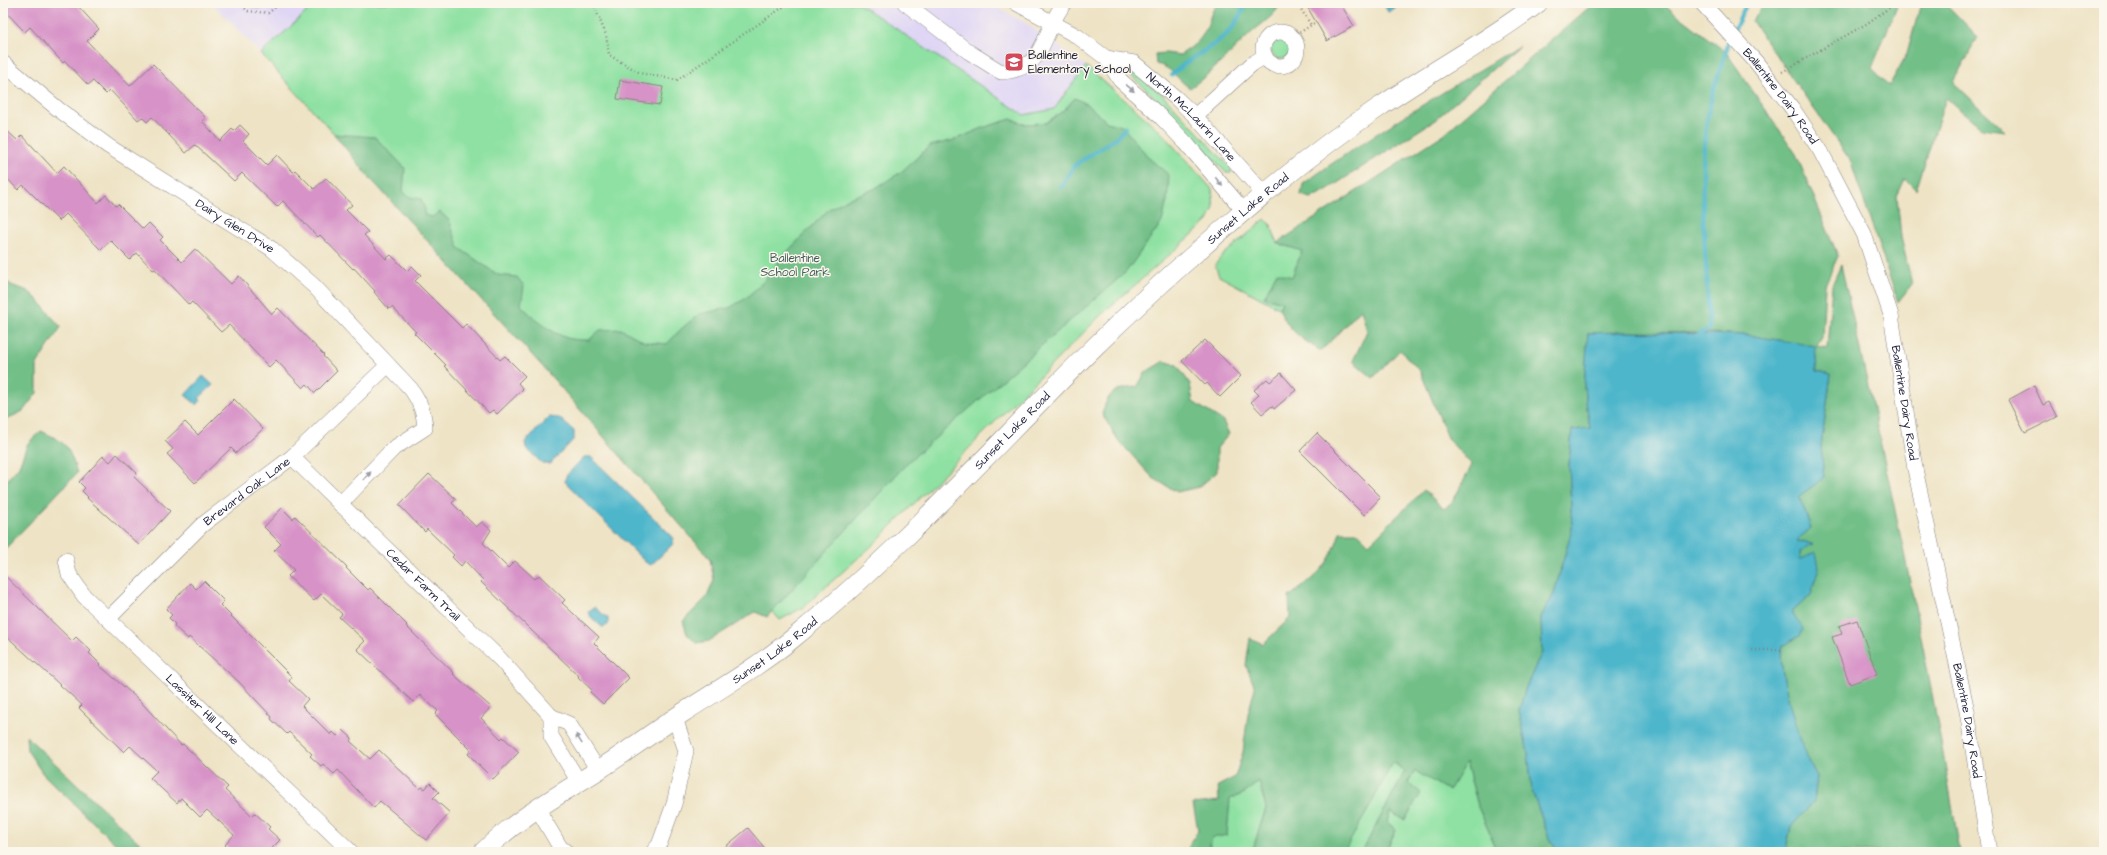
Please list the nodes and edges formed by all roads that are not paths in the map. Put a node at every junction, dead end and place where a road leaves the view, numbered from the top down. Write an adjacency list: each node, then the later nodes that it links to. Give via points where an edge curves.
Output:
1 (905, 3): 6 (street, via 969,52 1000,72 1024,67 1044,46)
2 (1016, 3): 6 (street, North McLaurin Lane)
3 (1064, 3): 6 (street)
4 (1538, 3): 11 (main road, Sunset Lake Road, via 1508,25 1381,105)
5 (1702, 3): 27 (street, Ballentine Dairy Road, via 1771,81 1820,150 1864,234 1891,315 1915,469 1967,711)
6 (1053, 22): 8 (street, North McLaurin Lane)
7 (1265, 56): 7 (street, via 1263,46 1270,36 1282,32 1293,37 1297,54 1286,66 1274,65); 10 (street, via 1252,64)
8 (1106, 58): 10 (street, North McLaurin Lane, via 1134,63); 12 (street, North McLaurin Lane, one-way to 12, via 1120,80 1186,143)
9 (3, 63): 13 (street, Dairy Glen Drive, via 108,146 272,249 314,286)
10 (1195, 116): 11 (street, North McLaurin Lane)
11 (1264, 194): 12 (main road, Sunset Lake Road)
12 (1244, 212): 19 (main road, Sunset Lake Road, via 1144,298 842,598 776,653)
13 (388, 364): 14 (street, Brevard Oak Lane); 15 (street, Dairy Glen Drive, one-way to 13, via 394,448 425,428 424,414 418,400)
14 (292, 457): 15 (street, Cedar Farm Trail); 17 (street, Brevard Oak Lane, via 202,525)
15 (340, 504): 18 (street, Cedar Farm Trail, via 515,674)
16 (66, 560): 17 (street, Lassiter Hill Lane, via 76,586)
17 (108, 619): 23 (street, Lassiter Hill Lane)
18 (551, 716): 20 (street, Cedar Farm Trail, one-way to 18, via 569,724); 21 (street, via 551,736)
19 (675, 718): 20 (main road, Sunset Lake Road); 26 (street, via 686,751 674,804 659,845)
20 (598, 770): 21 (main road, Sunset Lake Road)
21 (578, 782): 22 (main road, Sunset Lake Road)
22 (536, 808): 24 (main road, Sunset Lake Road); 25 (street)
23 (351, 852)
24 (483, 852)
25 (566, 852)
26 (653, 852)
27 (1989, 852)

